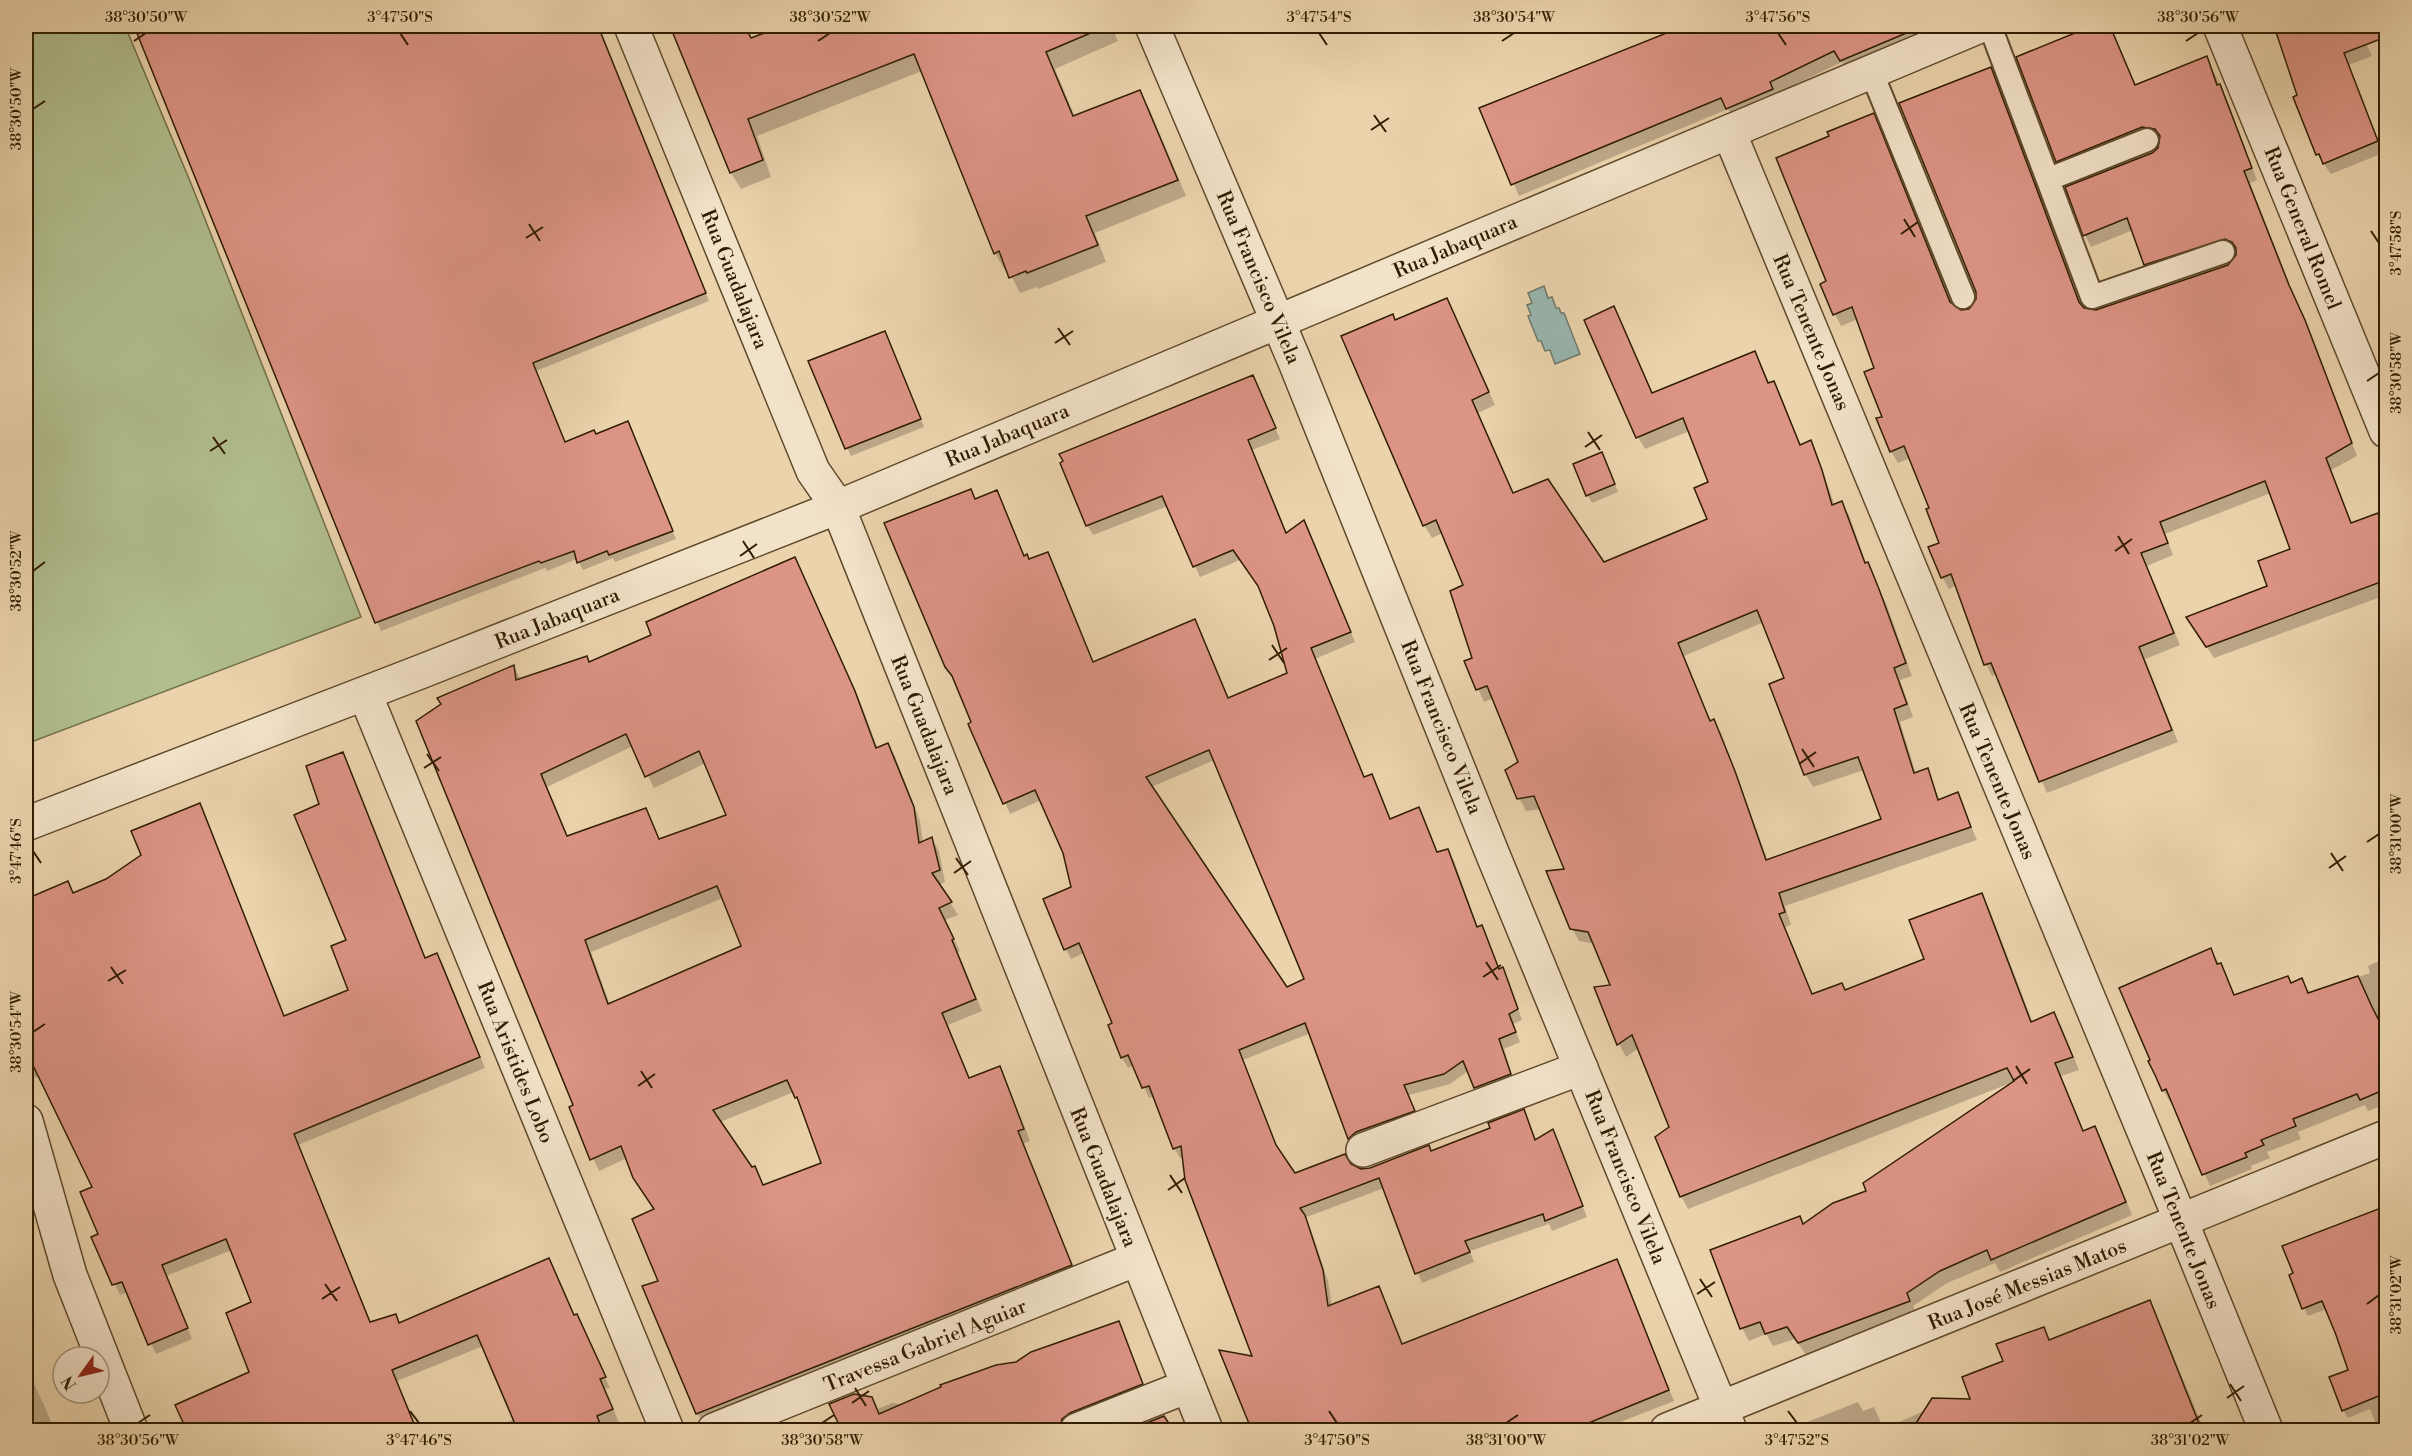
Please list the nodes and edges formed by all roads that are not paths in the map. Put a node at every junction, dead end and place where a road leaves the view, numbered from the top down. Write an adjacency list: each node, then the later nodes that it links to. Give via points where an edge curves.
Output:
1 (631, 26): 14 (street, Rua Guadalajara, via 813,471)
2 (1152, 26): 12 (street, Rua Francisco Vilela)
3 (1980, 26): 6 (street, Rua Jabaquara)
4 (1990, 26): 9 (lane)
5 (2220, 26): 13 (street, Rua General Romel)
6 (1871, 72): 7 (street, Rua Jabaquara); 11 (lane)
7 (1729, 132): 12 (street, Rua Jabaquara); 21 (street, Rua Tenente Jonas)
8 (2147, 140): 9 (lane)
9 (2049, 179): 10 (lane, via 2092,297)
10 (2223, 252)
11 (1963, 297)
12 (1278, 320): 14 (street, Rua Jabaquara); 17 (street, Rua Francisco Vilela)
13 (2386, 431)
14 (838, 507): 15 (street, Rua Jabaquara); 22 (street, Rua Guadalajara)
15 (365, 694): 16 (street, Rua Jabaquara); 26 (street, Rua Aristides Lobo)
16 (26, 824)
17 (1581, 1068): 20 (street); 24 (street, Rua Francisco Vilela)
18 (26, 1121): 25 (street, via 70,1275)
19 (2386, 1137): 21 (street, Rua José Messias Matos)
20 (1363, 1150)
21 (2181, 1221): 24 (street, Rua José Messias Matos); 31 (street, Rua Tenente Jonas)
22 (1137, 1259): 23 (street, Rua Guadalajara); 27 (street, Travessa Gabriel Aguiar)
23 (1188, 1386): 28 (street); 29 (street, Rua Guadalajara)
24 (1726, 1419): 30 (street, Rua José Messias Matos)
25 (131, 1431)
26 (667, 1431)
27 (714, 1431)
28 (1077, 1431)
29 (1206, 1431)
30 (1667, 1431)
31 (2266, 1431)

